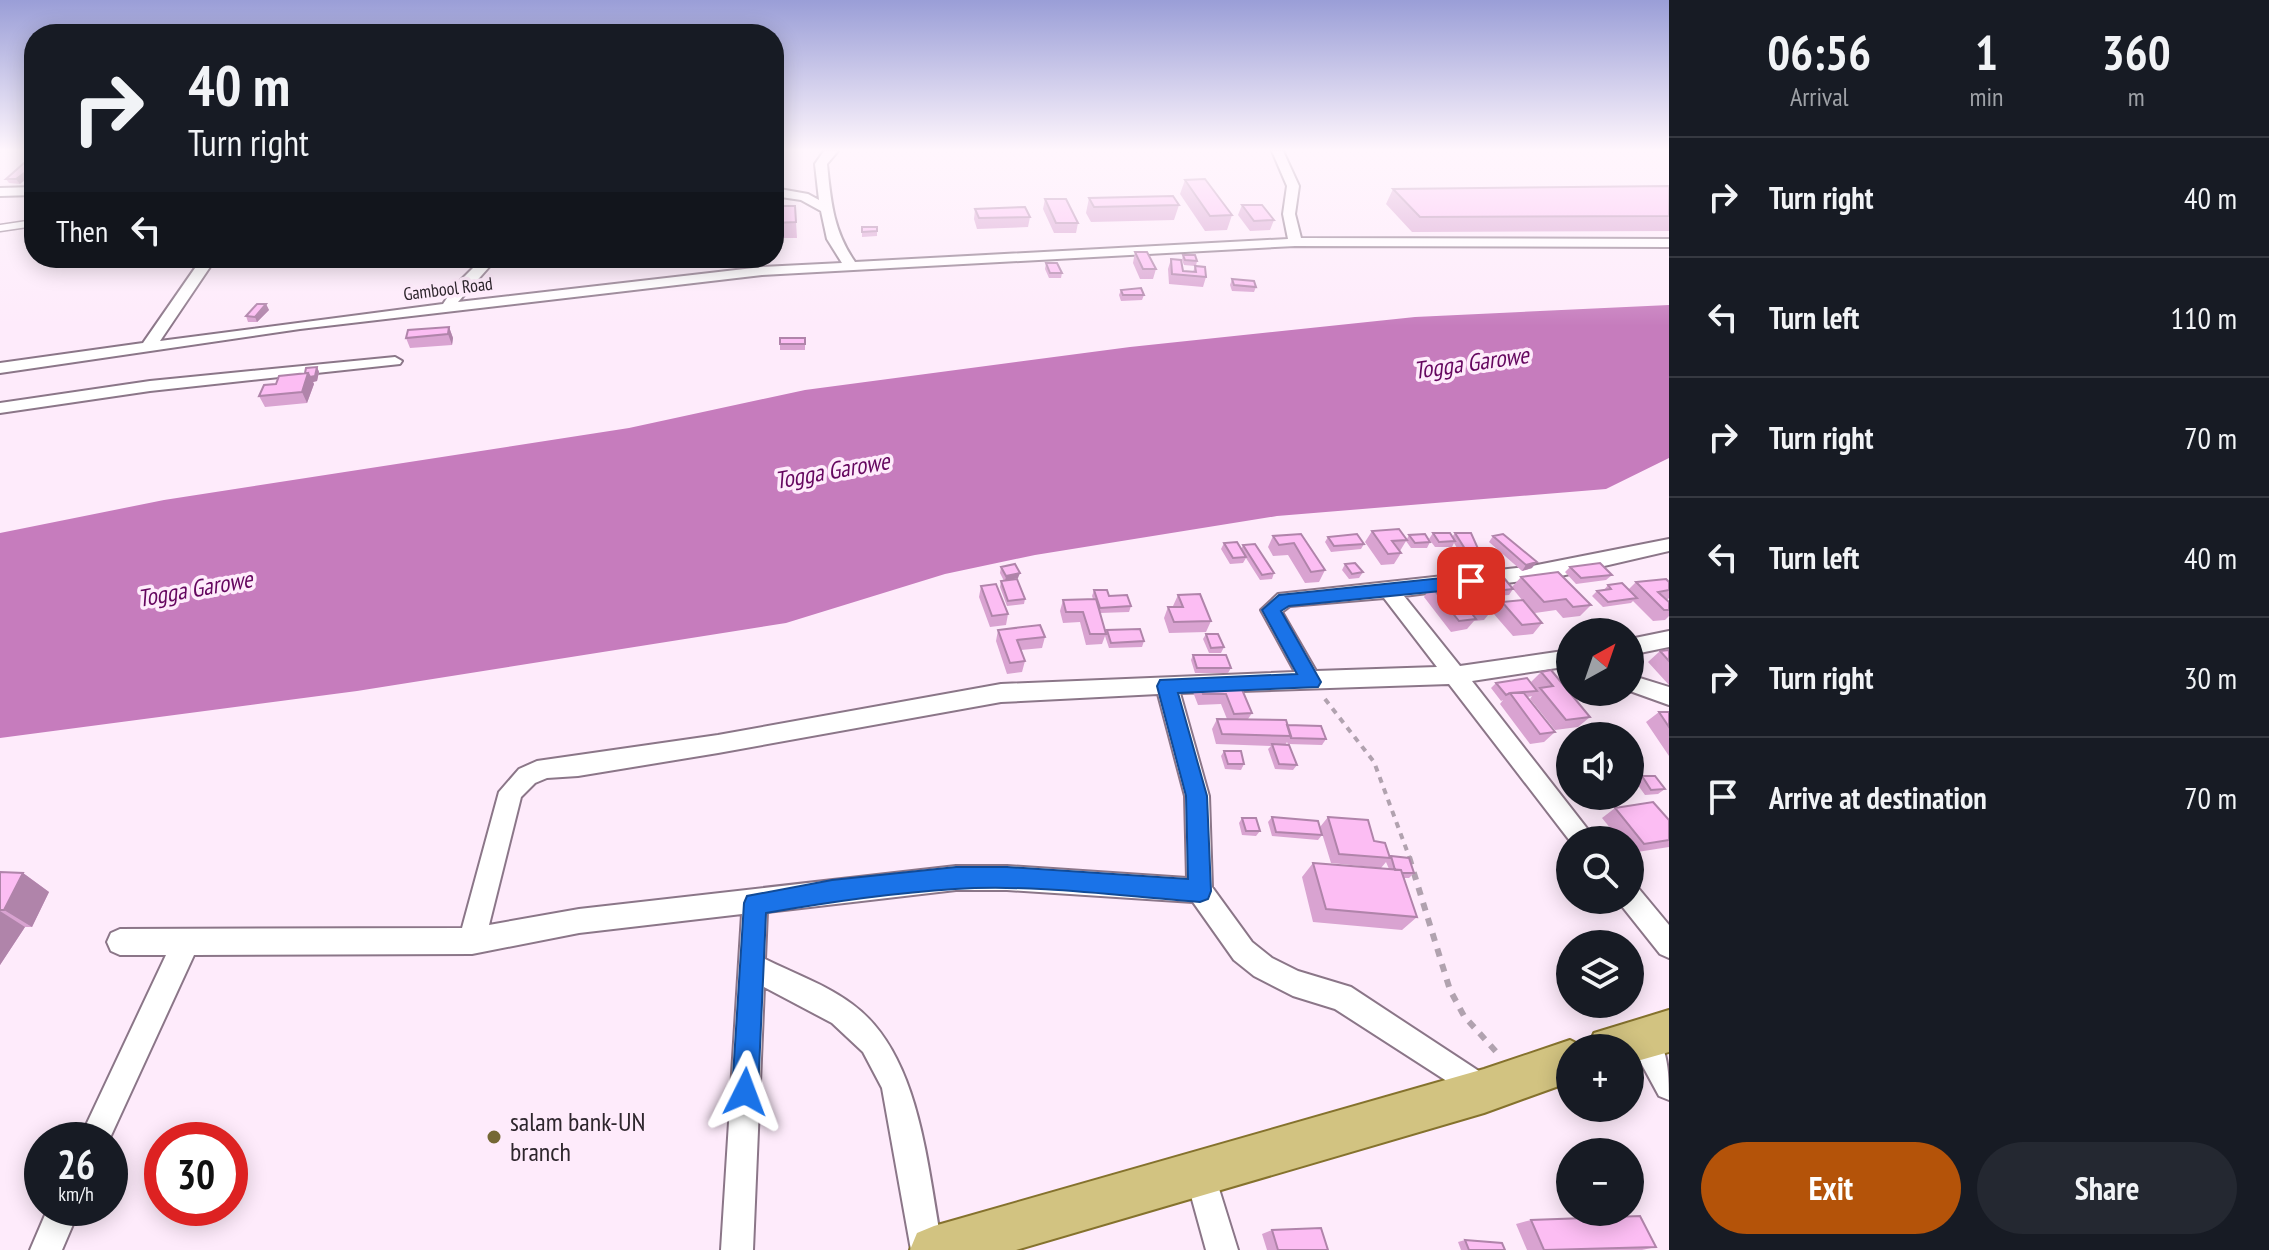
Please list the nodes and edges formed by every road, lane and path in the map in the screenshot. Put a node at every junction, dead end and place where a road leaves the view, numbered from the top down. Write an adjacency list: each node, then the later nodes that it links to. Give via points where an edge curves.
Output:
1 (826, 209): 7 (street, via 833,239)
2 (1290, 209): 5 (street)
3 (24, 224): 4 (lane)
4 (0, 228)
5 (1295, 242): 6 (street, Gambool Road); 7 (street, Gambool Road)
6 (1669, 243)
7 (850, 265): 10 (street, Gambool Road)
8 (202, 268): 11 (street)
9 (480, 268): 10 (street)
10 (449, 306): 11 (street, Gambool Road)
11 (148, 347): 13 (street, Gambool Road)
12 (395, 361): 14 (street, via 150,386)
13 (0, 368)
14 (0, 408)
15 (1669, 545): 16 (street, via 1560,569)
16 (1389, 591): 20 (street); 21 (street, via 1276,603 1271,610)
17 (1669, 639): 18 (street)
18 (1644, 644)
19 (1556, 660): 20 (street)
20 (1458, 675): 21 (street); 25 (street)
21 (1311, 682): 22 (street); 36 (path, via 1374,762 1450,990)
22 (1167, 686): 26 (street, via 1197,796); 29 (street, via 1001,693 718,744 545,768 511,792)
23 (1644, 688): 24 (street)
24 (1669, 696)
25 (1573, 826)
26 (1200, 891): 27 (street, via 956,878); 36 (street, via 1243,951 1263,967 1293,983 1341,997)
27 (755, 903): 29 (street, via 579,921); 33 (street)
28 (1644, 914): 32 (street)
29 (472, 941): 31 (street)
30 (120, 942): 31 (street)
31 (185, 944): 38 (street)
32 (1669, 945)
33 (751, 966): 42 (street); 43 (street, via 842,1013 873,1042 896,1085)
34 (1644, 1047): 37 (street)
35 (1556, 1066): 36 (main road)
36 (1501, 1084): 39 (main road)
37 (1669, 1086)
38 (102, 1122)
39 (1200, 1174): 44 (main road); 45 (street)
40 (56, 1226): 41 (street)
41 (46, 1250)
42 (737, 1250)
43 (927, 1250)
44 (934, 1250)
45 (1222, 1250)

